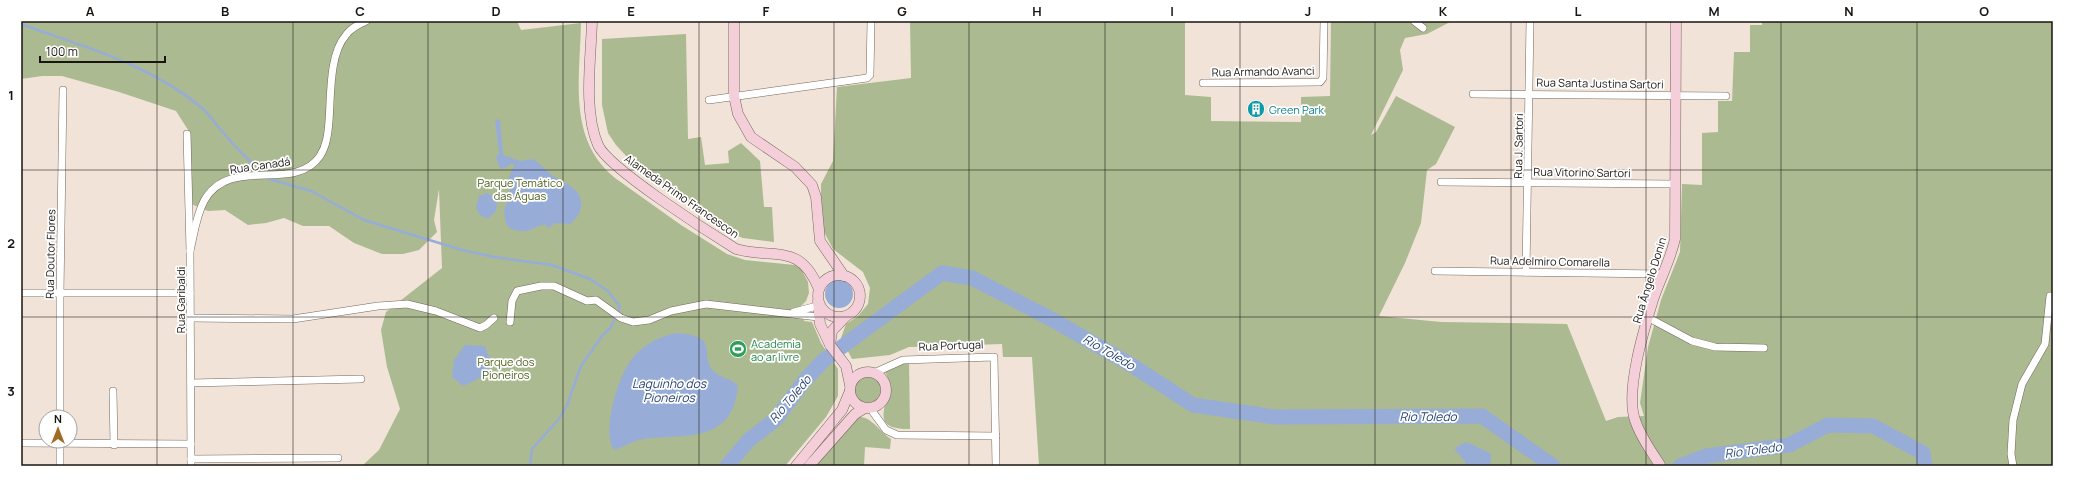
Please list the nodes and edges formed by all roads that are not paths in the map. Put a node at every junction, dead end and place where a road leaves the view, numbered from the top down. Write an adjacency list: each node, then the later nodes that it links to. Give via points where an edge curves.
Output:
1 (366, 21): 22 (street, Rua Canadá, via 346,35 335,57 327,137 320,155 309,167 289,173 232,177 221,183 204,200)
2 (592, 21): 31 (street, Alameda Primo Francescon, via 590,109 593,131 599,146 608,158 632,178 736,248 752,253 785,254 798,259 813,275)
3 (734, 21): 15 (street)
4 (871, 21): 15 (street, via 870,75 862,80)
5 (1324, 21): 10 (street, Rua Armando Avanci, via 1323,78 1320,82)
6 (1414, 21): 9 (street)
7 (1530, 21): 12 (street, Rua J. Sartori)
8 (1676, 21): 14 (street, Rua Ângelo Donin)
9 (1423, 28)
10 (1203, 83)
11 (63, 90): 28 (street, Rua Doutor Flores)
12 (1529, 93): 13 (street, Rua Santa Justina Sartori); 14 (street, Rua Santa Justina Sartori); 20 (street, Rua J. Sartori)
13 (1473, 94)
14 (1675, 95): 16 (street, Rua Santa Justina Sartori); 21 (street, Rua Ângelo Donin)
15 (734, 96): 17 (street); 26 (street, via 738,114 752,137 795,167 812,186 818,232 823,246)
16 (1726, 96)
17 (709, 100)
18 (187, 134): 22 (street, Rua Garibaldi)
19 (1441, 182): 20 (street, Rua Vitorino Sartori)
20 (1528, 183): 21 (street, Rua Vitorino Sartori); 24 (street, Rua J. Sartori)
21 (1675, 184): 25 (street, Rua Ângelo Donin, via 1675,239)
22 (190, 251): 29 (street, Rua Garibaldi)
23 (1435, 271): 24 (street, Rua Adelmiro Comarella)
24 (1526, 272): 25 (street, Rua Adelmiro Comarella)
25 (1664, 274): 37 (street, Rua Ângelo Donin)
26 (844, 276): 31 (street, via 827,280); 33 (street, via 855,283 860,296 856,308)
27 (21, 293): 28 (street)
28 (60, 293): 29 (street); 49 (street, Rua Doutor Flores)
29 (190, 293): 35 (street, Rua Garibaldi)
30 (2050, 296): 64 (street, via 2045,344 2022,384 2013,420)
31 (818, 298): 32 (street); 33 (street, via 820,305 828,314); 34 (street)
32 (791, 313): 34 (street); 38 (street, via 706,304 671,311 641,322 628,321 596,300 587,301 554,286 541,286 517,291 512,301)
33 (846, 316): 39 (street, via 832,331)
34 (818, 317): 39 (street)
35 (191, 318): 36 (street, via 293,319 407,304 436,311 480,328); 45 (street, Rua Garibaldi)
36 (494, 318)
37 (1649, 318): 40 (street, via 1692,341 1715,347); 59 (street, Rua Ângelo Donin, via 1633,382 1631,404 1635,420)
38 (510, 322)
39 (830, 346): 41 (street)
40 (1764, 348)
41 (843, 362): 42 (street); 46 (street)
42 (862, 373): 43 (street); 46 (street, via 857,375)
43 (874, 373): 48 (street, via 883,380 887,391 882,402); 50 (street, Rua Portugal, via 903,360 993,356)
44 (361, 379): 45 (street)
45 (191, 383): 54 (street, Rua Garibaldi)
46 (850, 388): 48 (street, via 855,402); 61 (street, via 842,410)
47 (113, 391): 55 (street)
48 (868, 408): 50 (street, via 886,430 896,435); 62 (street, via 855,414)
49 (60, 409)
50 (996, 436): 63 (street, Rua Portugal)
51 (21, 443): 52 (street)
52 (38, 443)
53 (78, 444): 55 (street)
54 (191, 444): 55 (street); 58 (street, Rua Garibaldi)
55 (114, 445)
56 (60, 449): 60 (street)
57 (338, 458): 58 (street)
58 (191, 462)
59 (1661, 465)
60 (60, 466)
61 (796, 466)
62 (809, 466)
63 (996, 466)
64 (2013, 466)

